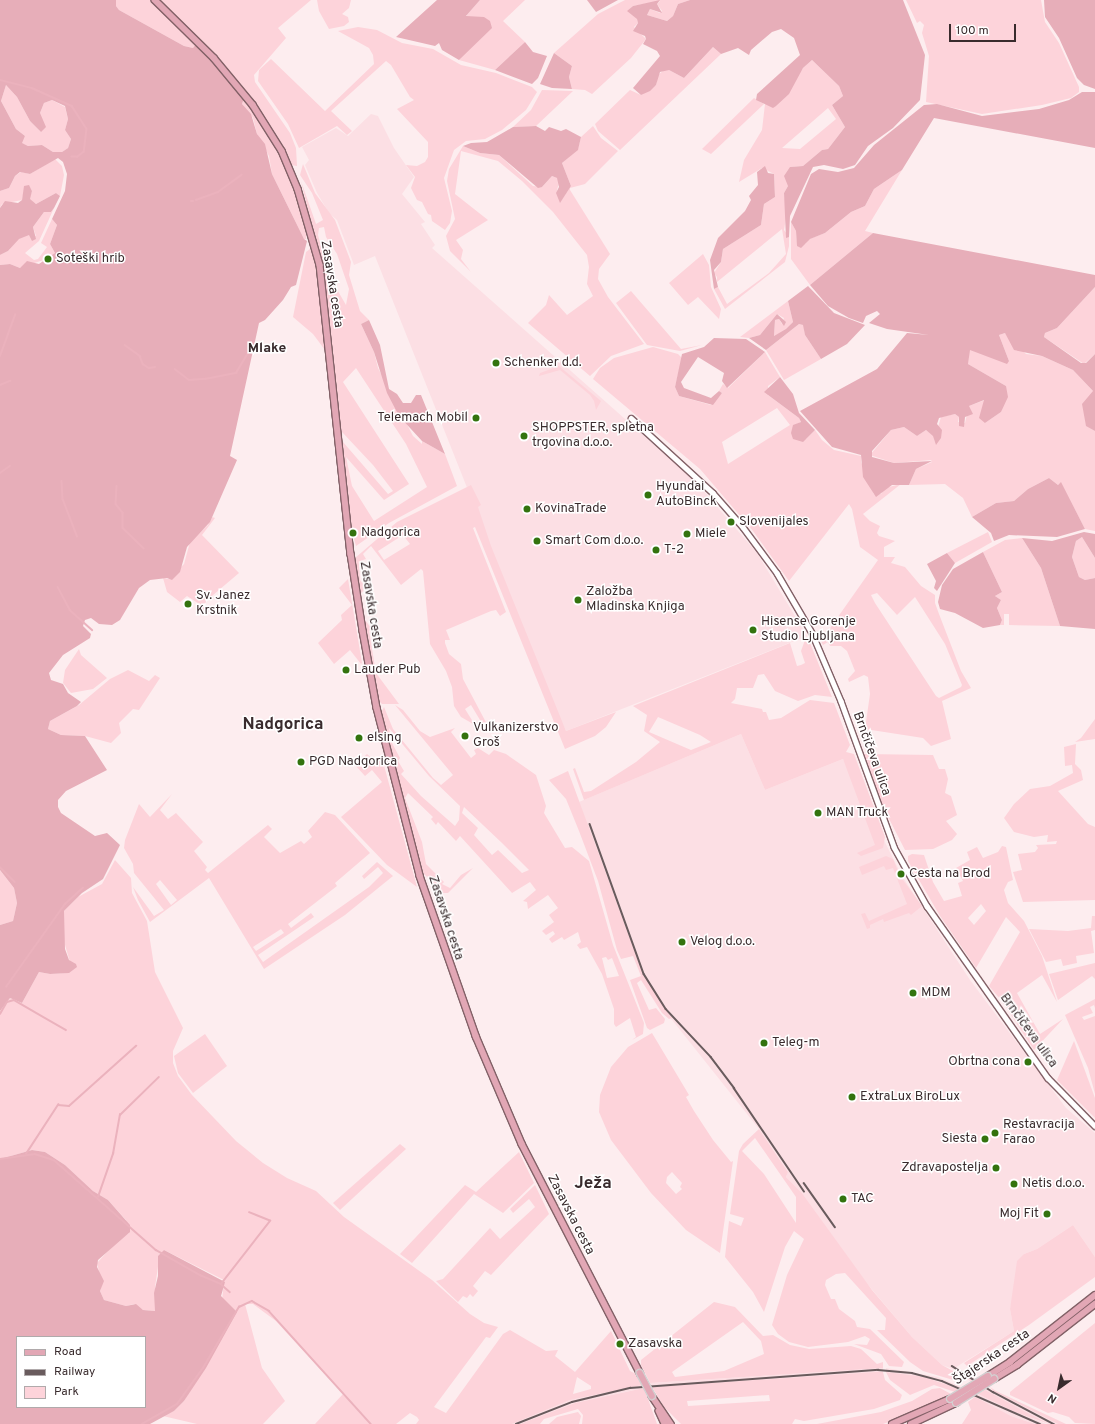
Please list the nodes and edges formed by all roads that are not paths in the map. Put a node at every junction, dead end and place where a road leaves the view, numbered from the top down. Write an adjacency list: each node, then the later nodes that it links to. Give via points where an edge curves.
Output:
1 (155, 0): 6 (main road, Zasavska cesta, bridge, via 214,58 253,105 282,151 298,189 320,265 351,554 363,631 377,708 420,876 452,975 481,1051 522,1144)
2 (631, 418): 3 (street, Brnčičeva ulica, via 713,493 743,527 777,573 812,633 841,701 894,848 927,906 1048,1078)
3 (1095, 1126)
4 (1095, 1295): 10 (main road, Štajerska cesta, bridge, via 1010,1362 988,1376 950,1399)
5 (1095, 1304): 11 (main road, Štajerska cesta, bridge, via 1017,1365 956,1403)
6 (656, 1403): 7 (main road, Zasavska cesta); 8 (main road, Zasavska cesta)
7 (661, 1417): 8 (main road, Zasavska cesta); 9 (main road)
8 (669, 1423)
9 (662, 1424)
10 (892, 1424)
11 (911, 1424)

